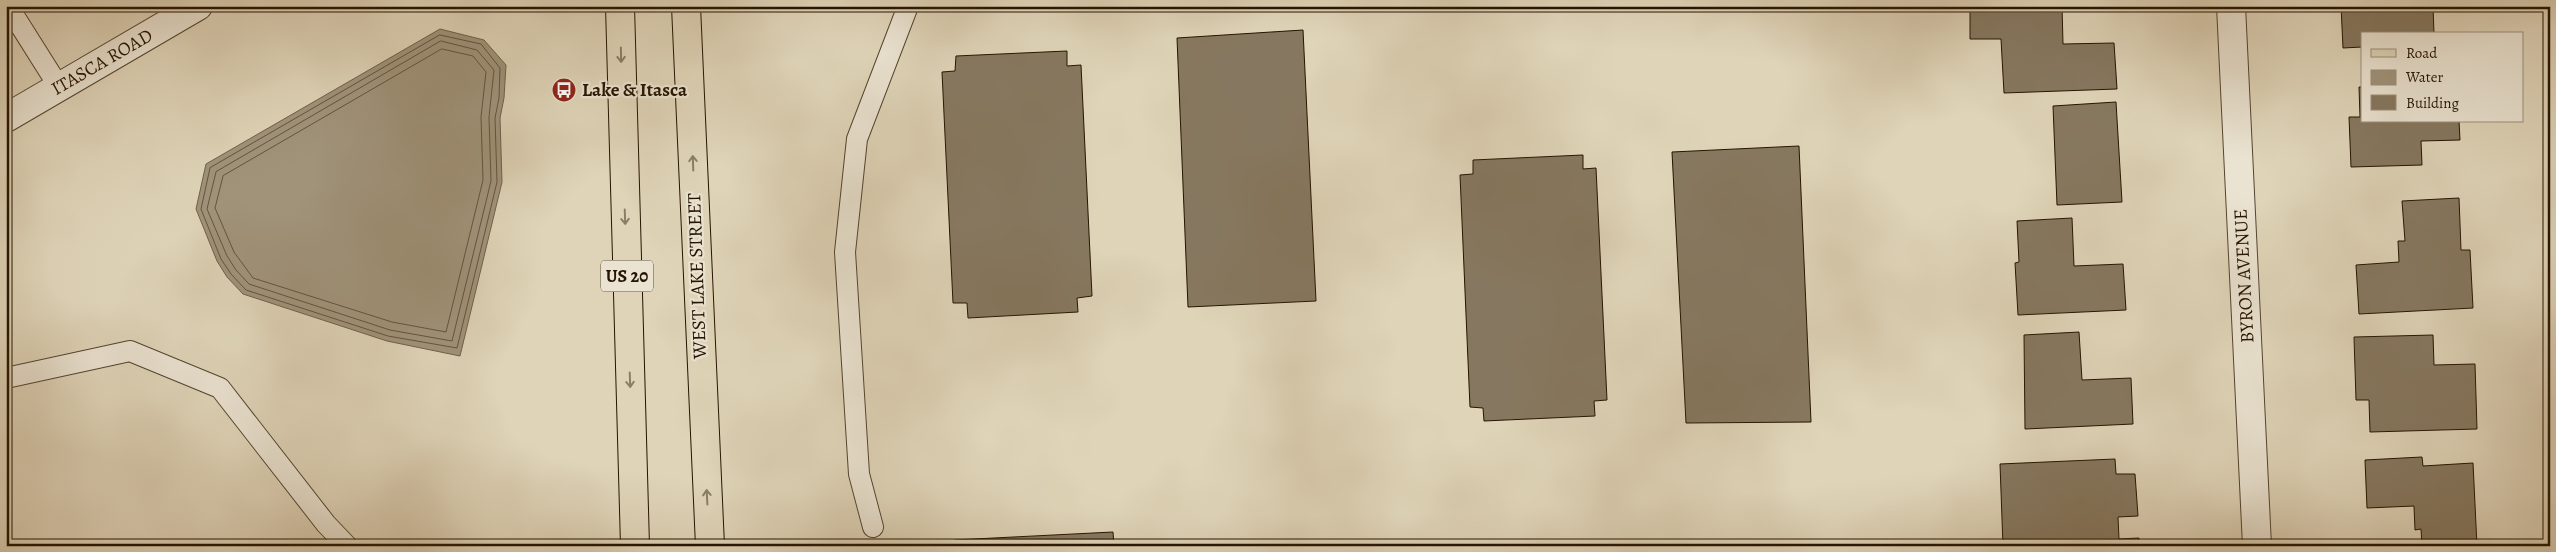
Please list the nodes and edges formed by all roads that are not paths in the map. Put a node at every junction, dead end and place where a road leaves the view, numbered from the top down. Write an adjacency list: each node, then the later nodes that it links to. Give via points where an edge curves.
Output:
1 (8, 6): 7 (lane)
2 (620, 6): 12 (main road, US 20, one-way to 12)
3 (686, 6): 13 (main road, WEST LAKE STREET, one-way to 3)
4 (908, 6): 10 (lane, via 857,139 845,252 859,474)
5 (2231, 6): 14 (street, BYRON AVENUE)
6 (182, 10): 7 (street, ITASCA ROAD)
7 (59, 87): 8 (street, ITASCA ROAD)
8 (6, 118)
9 (6, 378): 11 (lane, via 130,351 220,388 326,524)
10 (873, 527)
11 (347, 546)
12 (635, 546)
13 (710, 546)
14 (2257, 546)

